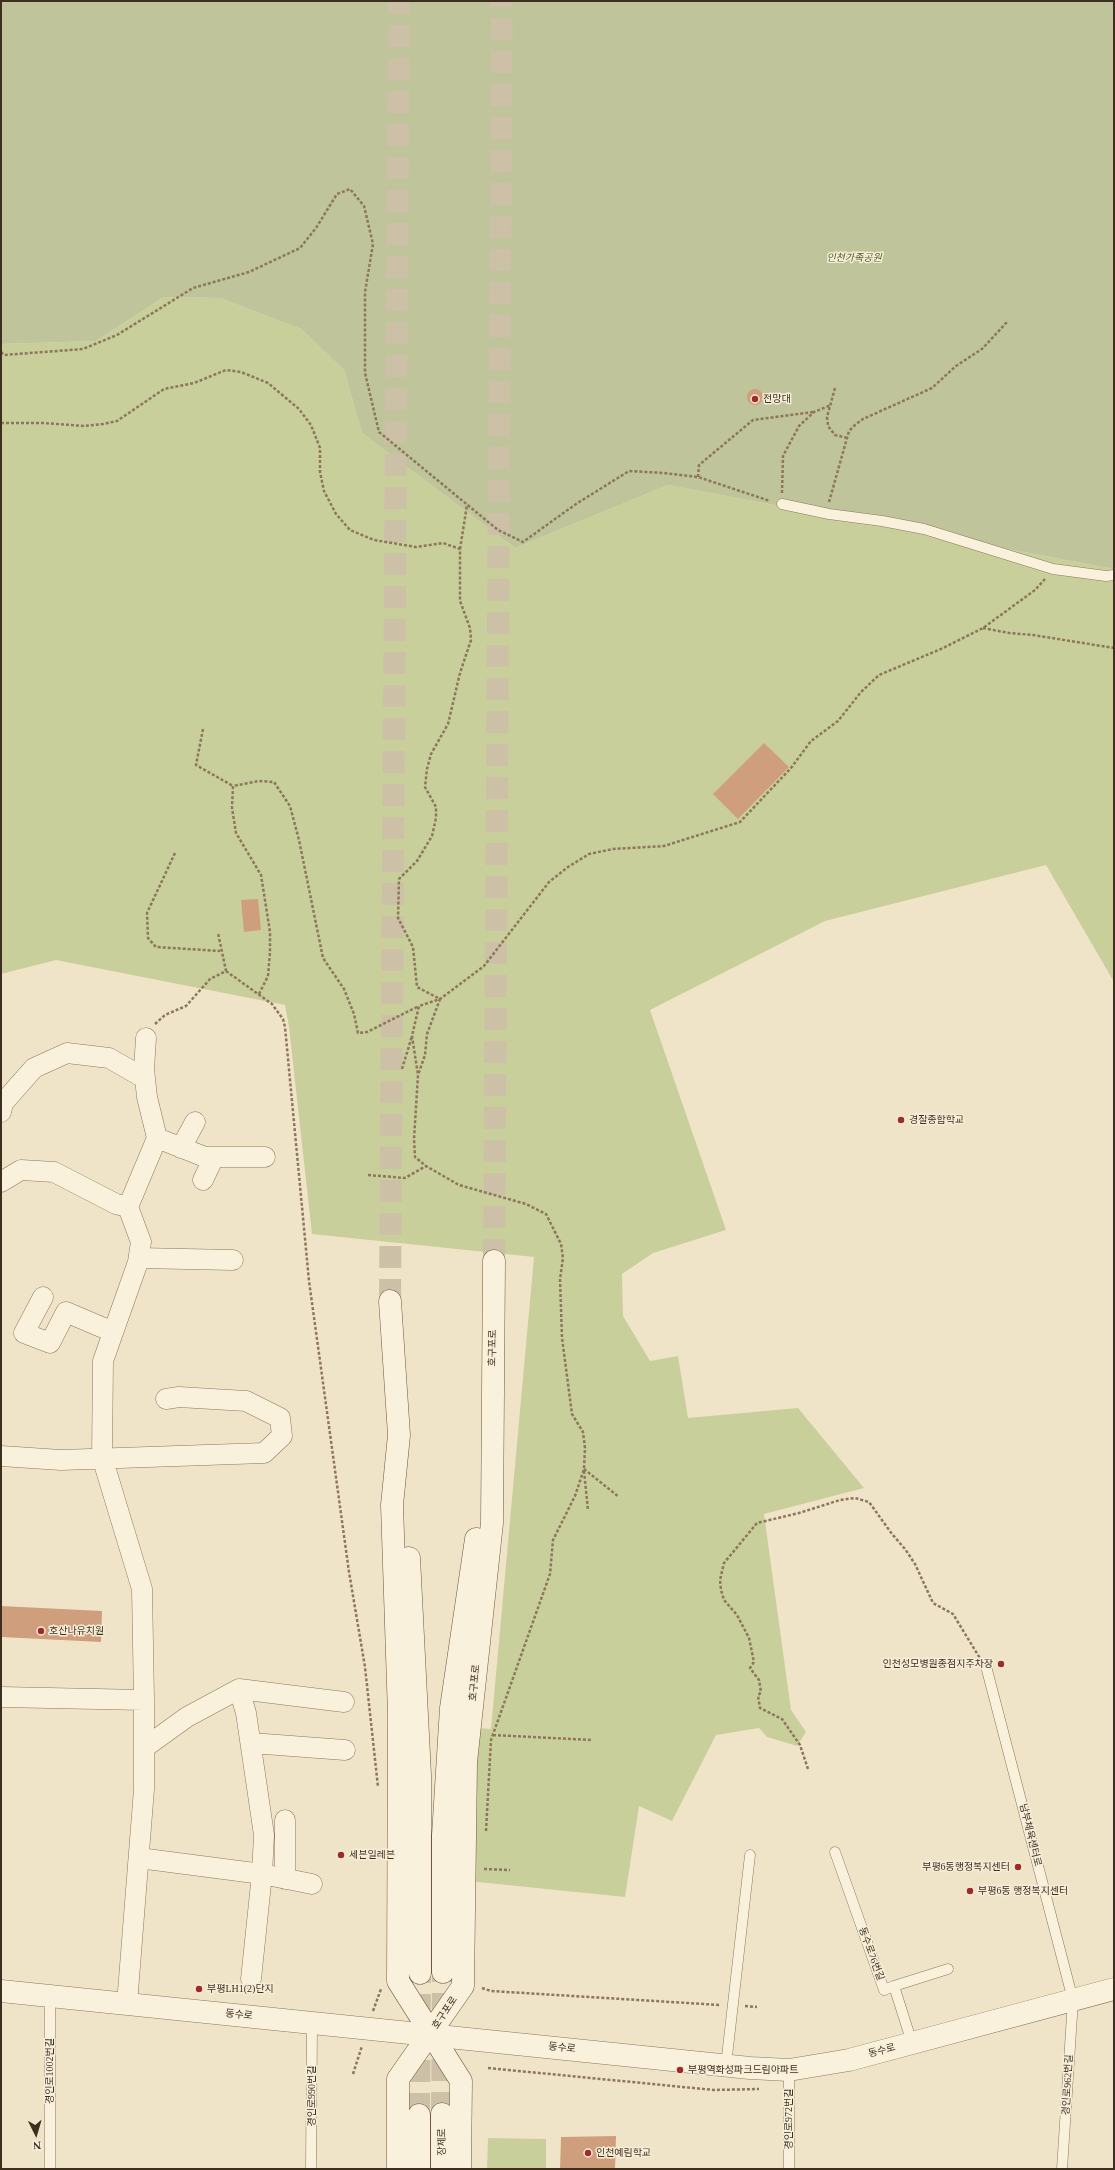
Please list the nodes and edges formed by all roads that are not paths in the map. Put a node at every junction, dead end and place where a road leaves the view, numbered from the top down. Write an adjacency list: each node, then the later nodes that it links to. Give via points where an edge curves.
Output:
1 (782, 504): 2 (lane, via 829,514 924,528 1053,569)
2 (1114, 575)
3 (146, 1038): 4 (street)
4 (144, 1078): 5 (street, via 109,1058 67,1052 34,1068 4,1103); 7 (street)
5 (1, 1112)
6 (195, 1122): 8 (street)
7 (158, 1138): 8 (street); 13 (street)
8 (181, 1148): 9 (street, via 205,1157)
9 (214, 1157): 10 (street); 11 (street)
10 (265, 1157)
11 (203, 1180)
12 (1, 1182): 13 (street, via 21,1170 54,1172 116,1204)
13 (128, 1207): 14 (street, via 141,1242)
14 (139, 1258): 15 (street); 19 (street)
15 (233, 1260)
16 (494, 1262): 21 (main road, 호구포로)
17 (43, 1297): 19 (street, via 24,1333 50,1343 66,1312)
18 (390, 1301): 22 (main road, 호구포로)
19 (114, 1332): 24 (street, via 103,1361)
20 (166, 1399): 24 (street, via 179,1397 246,1401 280,1418 282,1436 264,1453)
21 (492, 1434): 41 (main road, 호구포로, via 451,1708 444,1835); 51 (main road, 호구포로, via 492,1523 466,1762 463,1986)
22 (399, 1435): 42 (main road, 호구포로, via 406,1504 420,1775); 51 (main road, 호구포로, via 392,1505 399,1714 398,1981)
23 (1, 1456): 24 (street, via 61,1460)
24 (102, 1458): 28 (street, via 142,1589)
25 (987, 1670): 48 (lane, 남부체육센터로)
26 (239, 1689): 29 (street); 30 (street); 31 (street, via 187,1717)
27 (1, 1697): 28 (street)
28 (144, 1700): 31 (street)
29 (344, 1702)
30 (251, 1743): 32 (street); 37 (street, via 264,1835)
31 (144, 1748): 36 (street)
32 (345, 1750)
33 (285, 1820): 38 (street)
34 (835, 1852): 44 (lane, 동수로76번길, via 884,1990)
35 (750, 1855): 53 (lane)
36 (139, 1858): 37 (street); 49 (street)
37 (262, 1874): 38 (street); 43 (street)
38 (285, 1879): 39 (street)
39 (312, 1884)
40 (948, 1969): 44 (lane)
41 (443, 1972)
42 (420, 1973)
43 (251, 1979)
44 (894, 1986): 52 (lane, 동수로76번길)
45 (1114, 1989): 48 (main road, 동수로)
46 (1, 1991): 47 (main road, 동수로)
47 (50, 1996): 49 (main road, 동수로); 57 (lane, 경인로1002번길)
48 (1073, 2000): 52 (main road, 동수로); 64 (lane, 경인로962번길)
49 (127, 2004): 50 (main road, 동수로)
50 (312, 2023): 51 (main road, 동수로); 58 (lane, 경인로990번길)
51 (431, 2034): 53 (main road, 동수로); 59 (main road, via 398,2079); 62 (main road, via 462,2081)
52 (912, 2043): 54 (main road, 동수로)
53 (726, 2065): 54 (main road, 동수로)
54 (789, 2079): 63 (lane, 경인로972번길)
55 (442, 2114): 61 (main road, 장제로)
56 (419, 2115): 60 (main road)
57 (50, 2169)
58 (311, 2169)
59 (398, 2169)
60 (419, 2169)
61 (442, 2169)
62 (460, 2169)
63 (789, 2169)
64 (1062, 2169)

